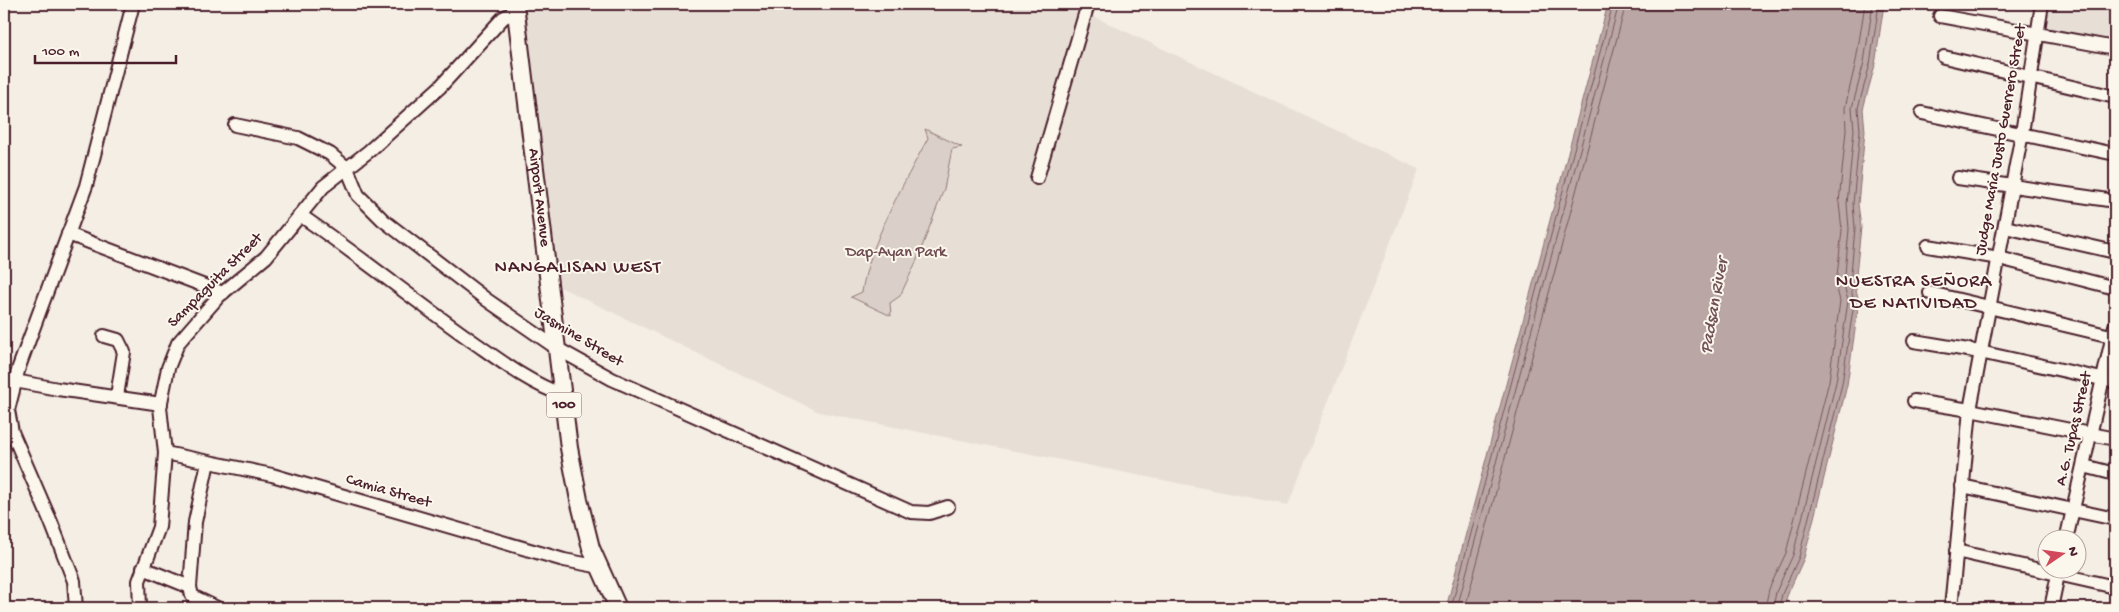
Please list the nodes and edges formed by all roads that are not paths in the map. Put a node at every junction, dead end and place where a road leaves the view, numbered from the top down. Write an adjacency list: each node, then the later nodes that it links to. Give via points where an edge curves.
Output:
1 (133, 4): 22 (street, via 86,186)
2 (1088, 4): 16 (street)
3 (2042, 4): 6 (street, Judge Maria Justo Guerrero Street)
4 (515, 8): 15 (street, Sampaguita Street, via 440,87); 33 (main road, Airport Avenue / 100)
5 (1940, 16): 6 (street)
6 (2038, 33): 7 (street); 9 (street, Judge Maria Justo Guerrero Street)
7 (2115, 48)
8 (1944, 57): 9 (street)
9 (2031, 78): 10 (street); 13 (street, Judge Maria Justo Guerrero Street)
10 (2115, 97)
11 (1922, 113): 13 (street)
12 (235, 125): 15 (street, Jasmine Street, via 298,138 330,154)
13 (2022, 133): 14 (street); 18 (street, Judge Maria Justo Guerrero Street)
14 (2115, 154)
15 (347, 168): 20 (street, Sampaguita Street, via 323,187); 33 (street, Jasmine Street, via 358,195 369,208 487,300)
16 (1037, 178)
17 (1958, 178): 18 (street)
18 (2012, 186): 19 (street); 21 (street, Judge Maria Justo Guerrero Street)
19 (2115, 201)
20 (300, 215): 28 (street, Sampaguita Street, via 266,257); 37 (street, via 510,367)
21 (2005, 227): 24 (street); 25 (street, Judge Maria Justo Guerrero Street)
22 (68, 234): 28 (street); 35 (street)
23 (1928, 246): 25 (street)
24 (2115, 252)
25 (1999, 258): 26 (street); 29 (street, Judge Maria Justo Guerrero Street)
26 (2115, 288)
27 (1930, 292): 29 (street)
28 (223, 293): 40 (street, Sampaguita Street, via 178,343 168,368)
29 (1988, 307): 30 (street); 34 (street, Judge Maria Justo Guerrero Street)
30 (2114, 333): 36 (street, A.G. Tupas Street)
31 (104, 336): 38 (street, via 118,340 124,352)
32 (1914, 341): 34 (street)
33 (558, 349): 37 (main road, Airport Avenue / 100); 49 (street, Jasmine Street, via 612,378 911,512 929,513)
34 (1980, 352): 36 (street); 41 (street, Judge Maria Justo Guerrero Street)
35 (9, 380): 38 (street); 62 (street, via 9,423 74,581)
36 (2109, 380): 42 (street, A.G. Tupas Street)
37 (563, 395): 54 (main road, Airport Avenue / 100, via 579,500 592,548)
38 (117, 396): 40 (street)
39 (1914, 402): 41 (street)
40 (161, 404): 44 (street, Sampaguita Street)
41 (1970, 410): 42 (street); 48 (street, Judge Maria Justo Guerrero Street)
42 (2091, 434): 43 (street); 46 (street, A.G. Tupas Street)
43 (2115, 439)
44 (164, 453): 45 (street, Camia Street); 56 (street, Sampaguita Street, via 159,527)
45 (208, 462): 54 (street, Camia Street, via 272,475 564,560); 59 (street, via 195,522)
46 (2084, 466): 47 (street); 50 (street, A.G. Tupas Street)
47 (2115, 474)
48 (1962, 486): 50 (street); 53 (street, Judge Maria Justo Guerrero Street)
49 (948, 507)
50 (2074, 510): 51 (street); 52 (street, A.G. Tupas Street)
51 (2115, 519)
52 (2069, 530)
53 (1956, 551): 55 (street); 65 (street, Judge Maria Justo Guerrero Street)
54 (601, 567): 61 (main road, Airport Avenue / 100)
55 (2036, 567)
56 (142, 568): 59 (street); 63 (street, Sampaguita Street, via 138,590)
57 (2086, 579): 60 (street)
58 (2057, 580): 66 (street)
59 (190, 587): 64 (street, via 192,596)
60 (2115, 587)
61 (617, 604)
62 (76, 608)
63 (140, 608)
64 (217, 608)
65 (1951, 608)
66 (2051, 608)

